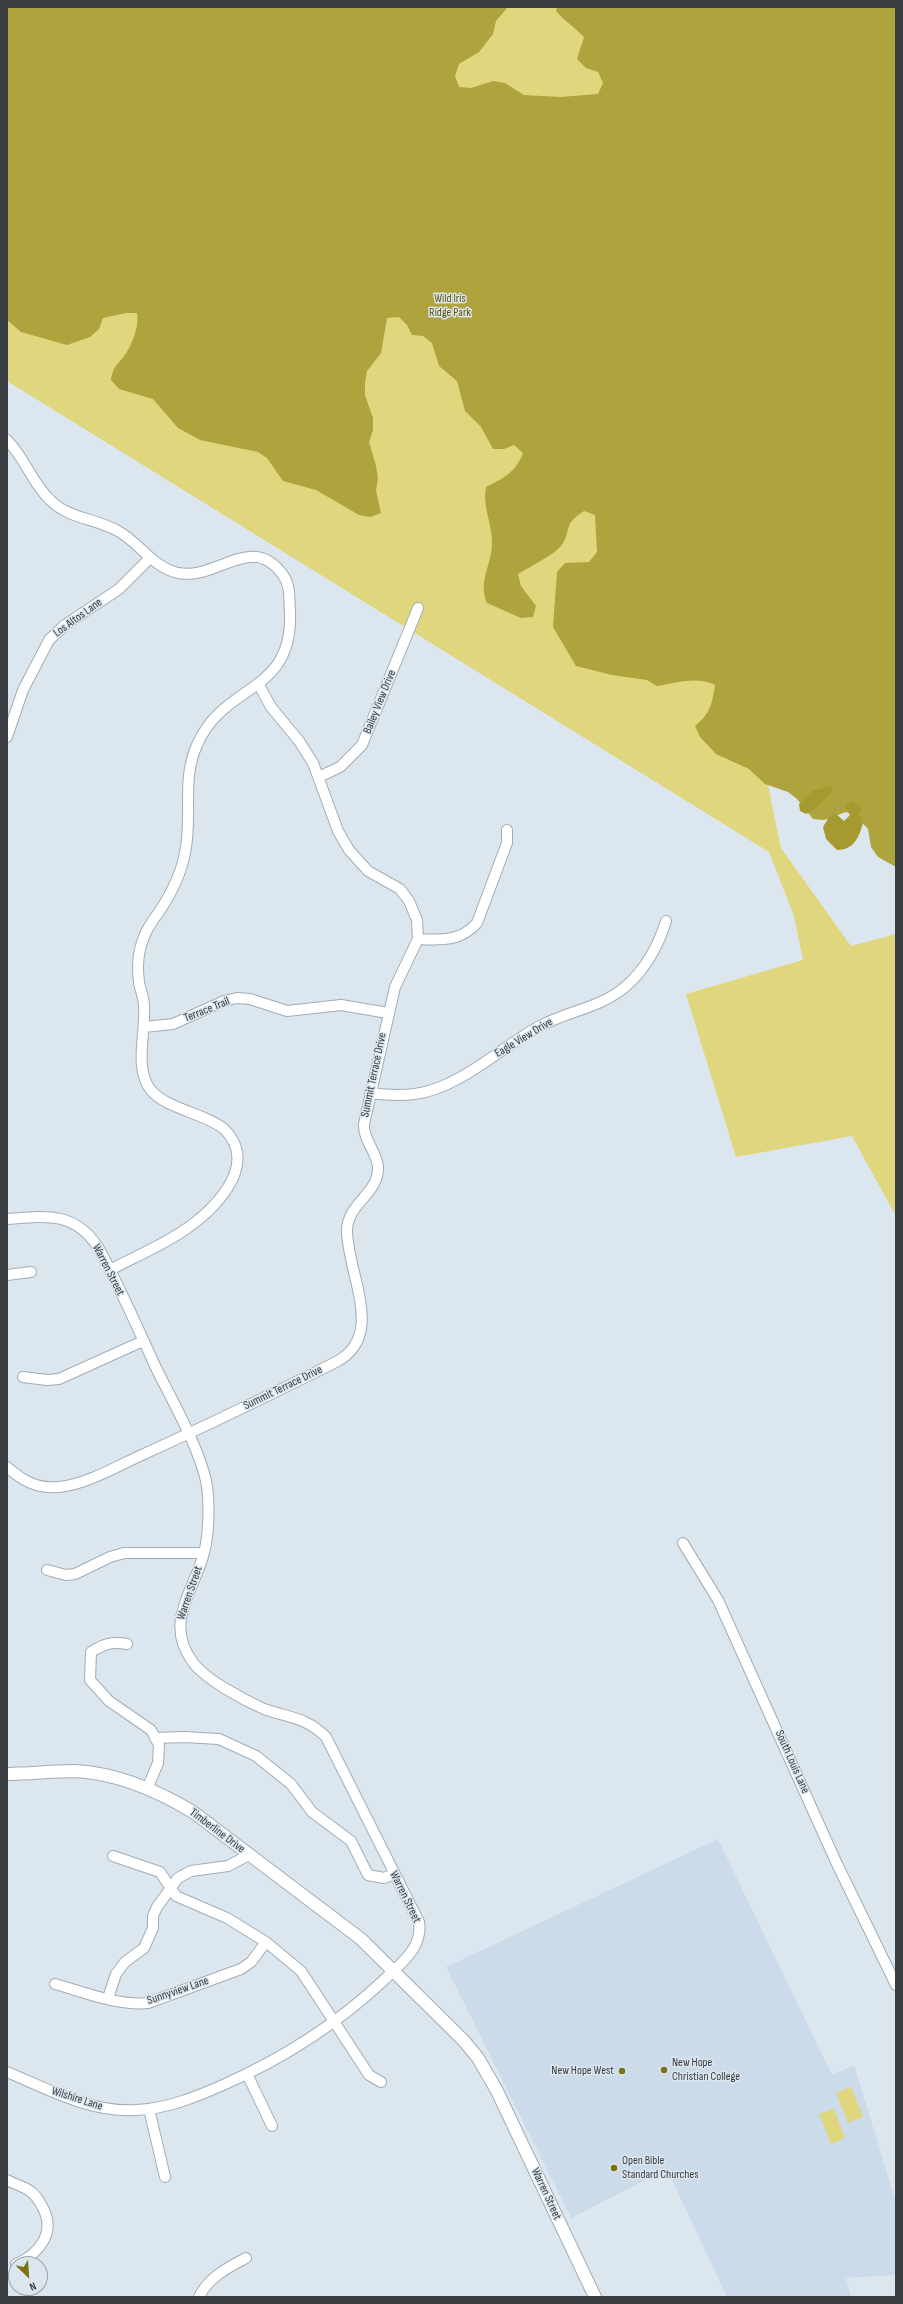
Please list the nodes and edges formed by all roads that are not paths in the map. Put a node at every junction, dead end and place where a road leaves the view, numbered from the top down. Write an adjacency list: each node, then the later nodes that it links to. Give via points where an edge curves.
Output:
1 (7, 440): 2 (street, via 21,457 41,491 53,503 66,512 117,530)
2 (150, 558): 4 (street, via 158,566 169,571 197,574 210,571 237,558 250,556 262,558 284,576 289,588 290,624 287,649 278,666); 5 (street, Los Altos Lane, via 119,588 65,624 48,640 23,690)
3 (418, 608): 6 (street, Bailey View Drive, via 362,745 340,767)
4 (259, 685): 6 (street, via 271,707 304,748); 11 (street, via 236,698 215,716 193,754 188,776 184,860 174,886 147,928 140,949 139,977 144,1003)
5 (7, 737)
6 (319, 777): 9 (street, via 336,825 349,850 368,871 396,886 406,896 416,915)
7 (507, 830): 9 (street, via 507,843 477,923 467,932 452,939)
8 (666, 921): 12 (street, Eagle View Drive, via 658,945 639,973 602,1002 540,1026 436,1089 396,1096)
9 (418, 939): 10 (street, Summit Terrace Drive, via 397,982)
10 (388, 1013): 11 (street, Terrace Trail, via 341,1005 287,1011 255,1000 237,998 224,1001 173,1024); 12 (street, Summit Terrace Drive)
11 (144, 1027): 14 (street, via 143,1070 151,1089 162,1099 224,1129 234,1143 239,1162 236,1174 225,1191 198,1221)
12 (370, 1093): 19 (street, Summit Terrace Drive, via 363,1128 376,1157 378,1173 372,1188 353,1209 348,1226 362,1326 356,1346 336,1362)
13 (7, 1219): 14 (street, Warren Street, via 47,1216 71,1222 88,1235)
14 (110, 1270): 17 (street, Warren Street)
15 (31, 1272): 16 (street)
16 (7, 1275)
17 (143, 1341): 18 (street, via 59,1379); 19 (street, Warren Street)
18 (23, 1378)
19 (188, 1434): 20 (street, via 91,1478 69,1485 35,1486); 22 (street, Warren Street, via 208,1487)
20 (7, 1467)
21 (683, 1543): 35 (street, South Louis Lane, via 718,1600 837,1864)
22 (204, 1553): 23 (street, Warren Street, via 124,1553 75,1574 66,1575); 30 (street, Warren Street, via 179,1621 179,1636 192,1662 208,1676 243,1698 265,1709 299,1718 315,1726 326,1737)
23 (47, 1570)
24 (127, 1644): 25 (street, via 105,1643 91,1652 90,1680 109,1700 151,1730)
25 (155, 1738): 27 (street, via 159,1745 158,1763); 30 (street, via 184,1736 220,1739 256,1756 291,1784 312,1812 351,1841 368,1875 384,1878)
26 (7, 1774): 27 (street, Timberline Drive, via 101,1774)
27 (147, 1789): 28 (street, Timberline Drive, via 170,1798 193,1812)
28 (249, 1855): 31 (street, via 228,1866 191,1871 178,1878); 33 (street, Timberline Drive, via 361,1939)
29 (112, 1856): 31 (street, via 160,1872)
30 (394, 1874): 33 (street, Warren Street, via 419,1922 421,1932 418,1944)
31 (171, 1889): 32 (street, via 176,1896 227,1918); 36 (street, via 156,1907 151,1933 144,1948 125,1962 116,1974)
32 (266, 1942): 36 (street, Sunnyview Lane, via 251,1962 241,1969 170,1995 135,2004); 37 (street, via 301,1970)
33 (394, 1970): 37 (street, Wilshire Lane); 48 (street, Warren Street, via 464,2041 487,2072)
34 (55, 1984): 36 (street, Sunnyview Lane)
35 (896, 1985)
36 (108, 1998)
37 (336, 2021): 39 (street, Wilshire Lane, via 291,2051); 40 (street, via 369,2075)
38 (7, 2072): 41 (street, Wilshire Lane, via 101,2108)
39 (247, 2074): 41 (street, Wilshire Lane, via 202,2094); 42 (street)
40 (380, 2082)
41 (149, 2109): 43 (street)
42 (272, 2126)
43 (165, 2177)
44 (7, 2180): 45 (street, via 33,2194 47,2217 48,2231 39,2249)
45 (28, 2256)
46 (246, 2258): 47 (street, via 218,2274)
47 (199, 2297)
48 (595, 2297)

